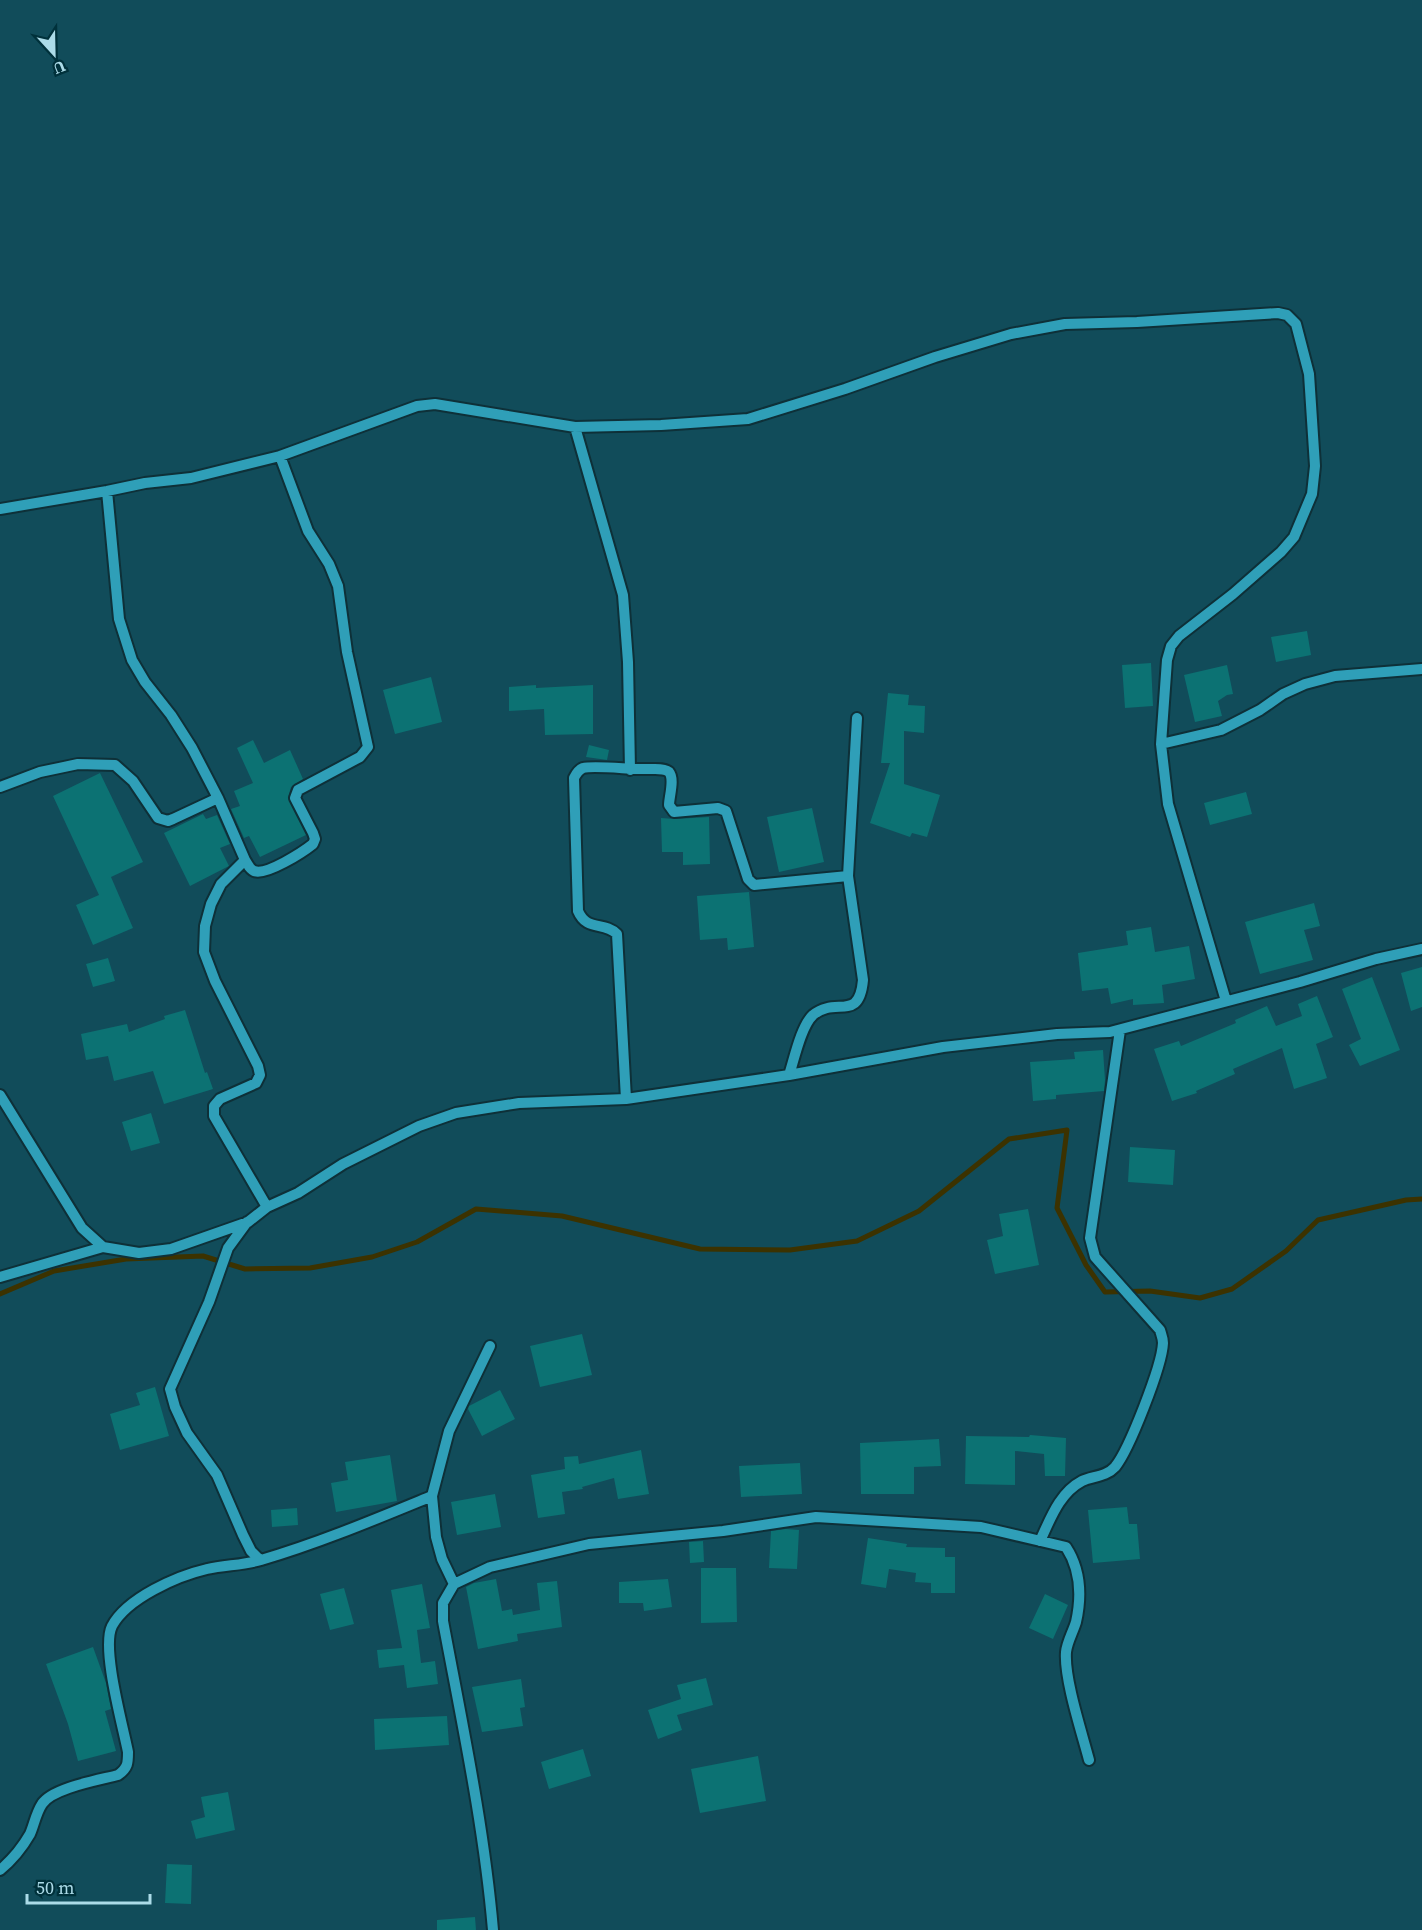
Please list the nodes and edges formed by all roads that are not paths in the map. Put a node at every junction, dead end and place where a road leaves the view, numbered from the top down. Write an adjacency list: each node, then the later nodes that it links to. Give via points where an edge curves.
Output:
1 (575, 427): 2 (street, via 435,404 417,406); 7 (street, via 748,419 1000,337 1065,324 1287,315 1296,324 1309,374 1315,466 1312,494 1294,537 1281,552 1171,646); 8 (street, via 622,594)
2 (280, 456): 3 (street, via 191,478); 11 (street, via 308,531 338,586 347,652 368,747 360,757 298,790 295,798 313,833 313,844 266,872 255,872)
3 (107, 492): 4 (street); 10 (street, via 119,619 132,660 192,748)
4 (0, 509)
5 (1422, 669): 7 (street, via 1335,676 1305,684 1221,730)
6 (857, 718): 12 (street)
7 (1161, 744): 14 (street, via 1168,804)
8 (630, 770): 12 (street, via 668,771 669,805 674,812 718,808 726,811 748,879 754,885); 18 (street, via 582,768 574,778 578,911 589,924 611,928 618,938)
9 (0, 787): 10 (street, via 40,772 78,764 115,765 133,781 158,818 164,820)
10 (218, 798): 11 (street)
11 (245, 860): 19 (street, via 221,884 211,904 204,952 260,1075 256,1083 220,1099 214,1106 214,1116)
12 (848, 876): 16 (street, via 863,980 861,996 853,1005 814,1014 807,1022)
13 (1422, 949): 14 (street)
14 (1226, 1000): 15 (street)
15 (1120, 1030): 16 (street, via 943,1047); 25 (street, via 1090,1238 1095,1257 1160,1330 1162,1352 1123,1456 1113,1470 1081,1481 1061,1499)
16 (789, 1075): 18 (street)
17 (0, 1095): 21 (street, via 82,1228)
18 (626, 1099): 19 (street, via 519,1103 456,1113 419,1126)
19 (267, 1207): 20 (street)
20 (248, 1222): 21 (street, via 171,1249 140,1253); 26 (street, via 228,1248 170,1389 187,1433 217,1475 243,1536)
21 (103, 1247): 22 (street)
22 (0, 1277)
23 (490, 1346): 24 (street, via 449,1431)
24 (432, 1496): 26 (street); 27 (street, via 436,1537)
25 (1040, 1541): 27 (street, via 981,1527 816,1517 589,1544 490,1567); 28 (street, via 1066,1547 1074,1559 1081,1594 1066,1652)
26 (260, 1560): 29 (street, via 206,1569 158,1586 131,1604 111,1627 109,1655 128,1765 118,1775 50,1796 42,1804 24,1843)
27 (454, 1584): 30 (street, via 443,1603 443,1621 465,1736)
28 (1089, 1760)
29 (0, 1870)
30 (493, 1930)

